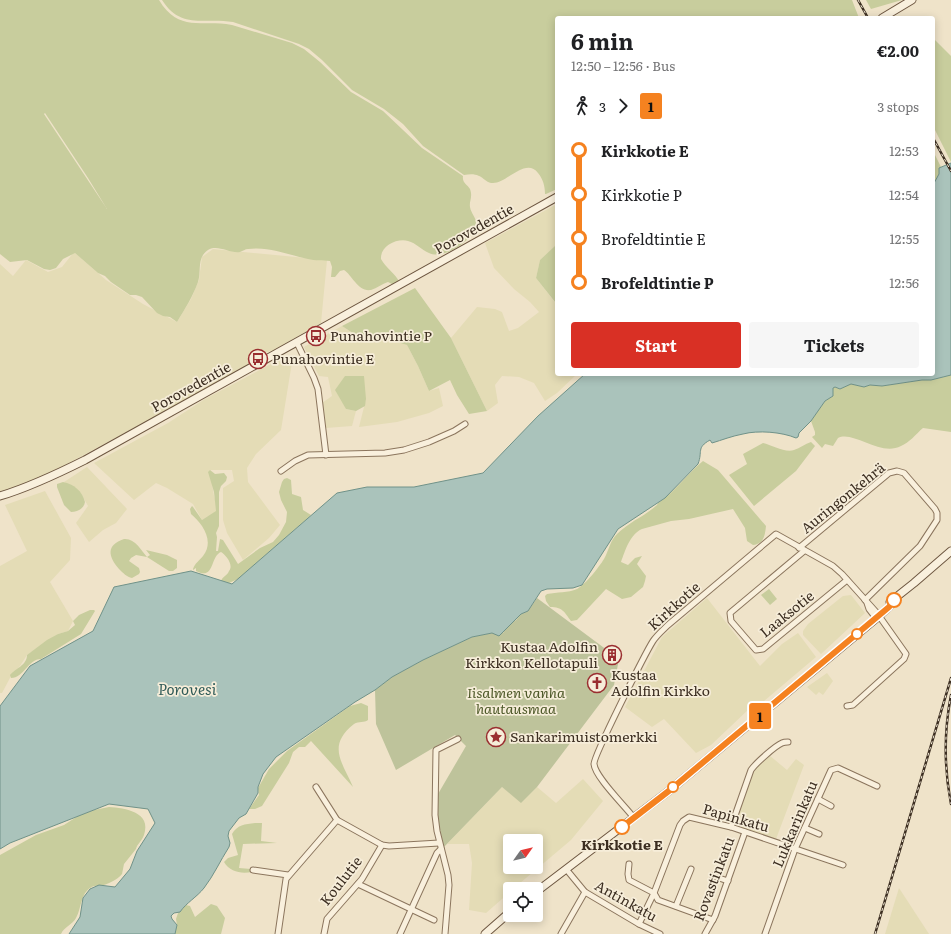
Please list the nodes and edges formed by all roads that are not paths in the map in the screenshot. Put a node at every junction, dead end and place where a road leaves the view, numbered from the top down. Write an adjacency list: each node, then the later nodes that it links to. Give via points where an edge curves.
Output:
1 (912, 0): 2 (street)
2 (885, 16)
3 (555, 198): 4 (street, Porovedentie)
4 (297, 342): 6 (street, via 318,389); 8 (street, Porovedentie, via 48,479)
5 (465, 424): 6 (street, via 429,442 404,450)
6 (326, 455): 7 (street, via 308,455)
7 (281, 470)
8 (0, 496)
9 (801, 550): 11 (street, via 837,569); 12 (street, Auringonkehrä, via 889,473 904,473 935,509 937,520 920,546); 14 (street, Auringonkehrä, via 731,611); 22 (street, Kirkkotie, via 776,534 668,625 654,640 595,758 594,765 599,775)
10 (951, 551): 13 (street)
11 (847, 580): 12 (street); 14 (street, Laaksotie, via 761,650 754,648 731,621)
12 (866, 601): 13 (street, via 869,609)
13 (877, 615): 15 (street, via 905,651 906,656 853,705); 22 (street, via 751,723)
14 (730, 616)
15 (847, 706)
16 (458, 739): 29 (street, via 436,750 435,815)
17 (788, 742): 24 (street, via 779,744 755,765)
18 (877, 786): 20 (street, Lukkarinkatu, via 838,768 831,770)
19 (316, 787): 23 (street)
20 (818, 800): 21 (street); 25 (street, Lukkarinkatu)
21 (832, 806)
22 (634, 818): 33 (street)
23 (337, 820): 28 (street); 36 (street)
24 (731, 827): 26 (street, Papinkatu); 42 (street, Papinkatu, via 689,817 683,821)
25 (805, 828): 27 (street); 30 (street, Lukkarinkatu)
26 (745, 832): 30 (street, Papinkatu); 38 (street, Rovastinkatu)
27 (819, 834)
28 (382, 845): 29 (street); 39 (street, Koulutie)
29 (440, 846): 44 (street); 52 (street, via 449,885)
30 (795, 849): 32 (street, Papinkatu); 57 (street, Lukkarinkatu)
31 (629, 864): 42 (street, via 629,880)
32 (843, 865)
33 (566, 869): 40 (street); 41 (street, Antinkatu)
34 (690, 869): 43 (street)
35 (253, 870): 36 (street)
36 (288, 875): 49 (street, via 284,884)
37 (713, 876): 38 (street)
38 (728, 881): 47 (street, Rovastinkatu)
39 (358, 884): 44 (street); 50 (street, Koulutie, via 329,917)
40 (543, 887)
41 (585, 892): 48 (street, Antinkatu); 54 (street)
42 (654, 893): 43 (street, via 658,900); 48 (street, Papinkatu)
43 (676, 906): 47 (street)
44 (411, 909): 46 (street); 51 (street)
45 (503, 918): 53 (street)
46 (434, 920)
47 (713, 920): 56 (street, Rovastinkatu)
48 (640, 924): 55 (street, Antinkatu)
49 (278, 934)
50 (324, 934)
51 (400, 934)
52 (445, 934)
53 (485, 934)
54 (561, 934)
55 (660, 934)
56 (705, 934)
57 (765, 934)

